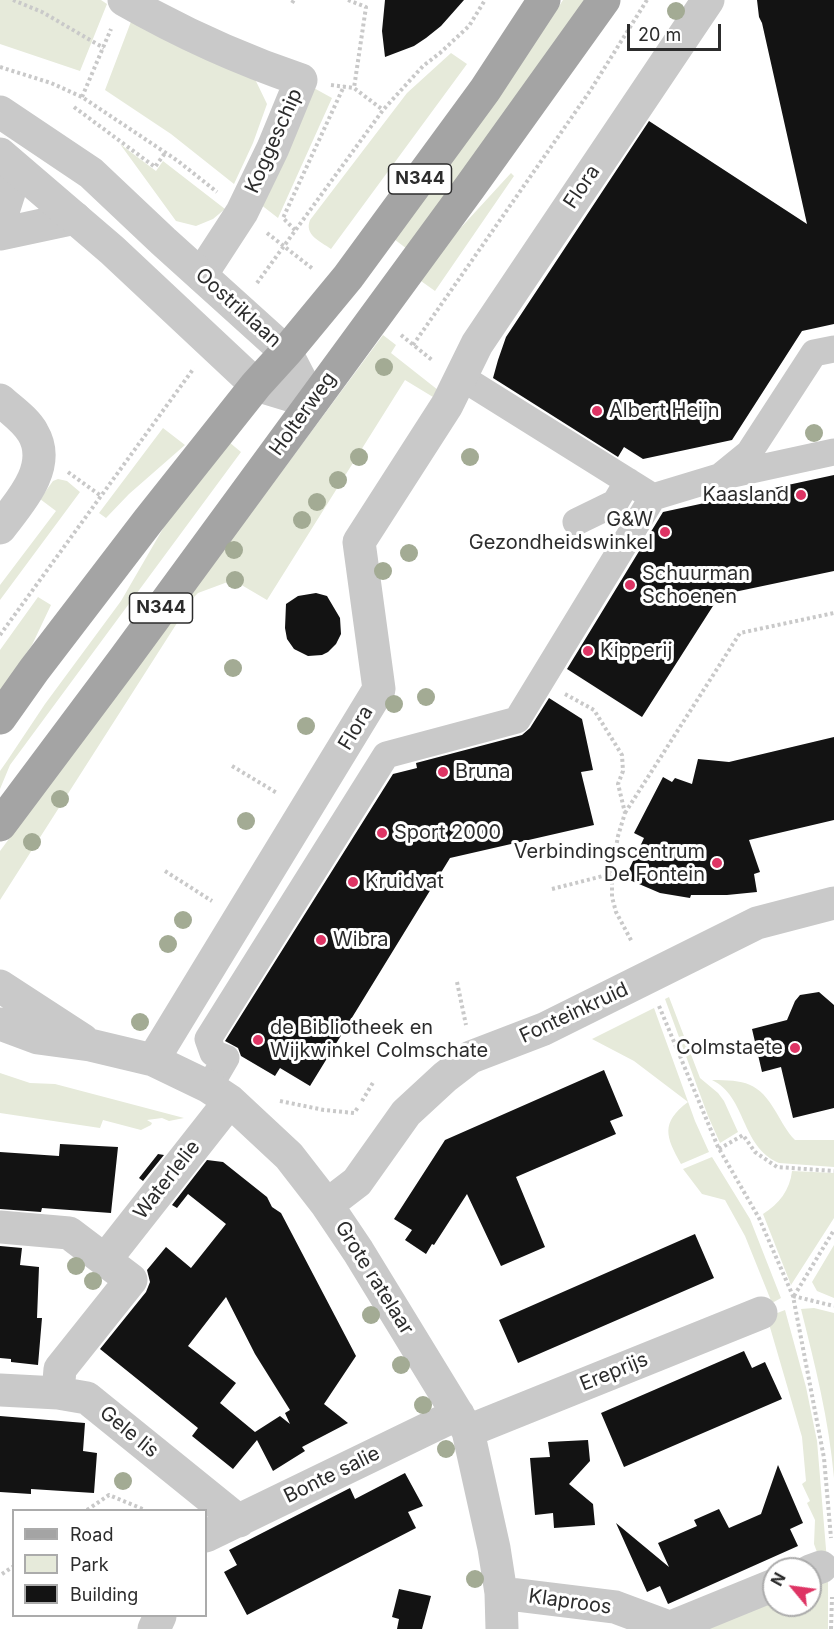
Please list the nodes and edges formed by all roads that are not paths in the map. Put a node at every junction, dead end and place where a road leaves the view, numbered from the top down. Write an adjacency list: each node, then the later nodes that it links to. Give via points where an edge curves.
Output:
1 (544, 0): 12 (main road, N344, via 485,90 348,277)
2 (604, 0): 16 (main road, Holterweg / N344)
3 (708, 0): 13 (street, Flora, via 477,345)
4 (119, 10): 10 (street, Koggeschip, via 301,80 242,212)
5 (0, 112): 10 (street, Oostriklaan, via 91,172)
6 (6, 159): 7 (street); 8 (street, via 9,193)
7 (75, 218): 9 (street); 14 (street)
8 (0, 221)
9 (0, 234)
10 (201, 275): 12 (street, Oostriklaan)
11 (834, 349): 18 (street, via 814,353 749,453)
12 (286, 352): 14 (main road, N344); 16 (street, Oostriklaan)
13 (461, 377): 19 (street); 29 (street, Flora, via 359,542 380,689)
14 (256, 385): 16 (street); 23 (main road, N344)
15 (0, 400): 22 (street, via 34,434 38,452 35,477)
16 (312, 402): 24 (main road, Holterweg / N344)
17 (834, 452): 18 (street)
18 (719, 477): 20 (street)
19 (628, 481): 20 (street); 21 (street, via 615,503)
20 (653, 497): 30 (street, Flora, via 517,720 386,755 208,1039 213,1053 226,1058)
21 (576, 522)
22 (0, 528)
23 (0, 718)
24 (0, 825)
25 (834, 903): 31 (street, Fonteinkruid, via 757,923 544,1029 471,1057 406,1113 357,1182)
26 (0, 986): 28 (street, Grote ratelaar)
27 (0, 1024): 28 (street, Grote ratelaar, via 38,1038)
28 (90, 1045): 29 (street, Grote ratelaar)
29 (153, 1060): 30 (street, Grote ratelaar)
30 (219, 1094): 31 (street, Grote ratelaar, via 289,1156); 33 (street, Waterlelie)
31 (327, 1205): 37 (street, Grote ratelaar)
32 (0, 1227): 33 (street, via 69,1233)
33 (105, 1260): 36 (street, via 131,1280 60,1369)
34 (761, 1313): 37 (street, Ereprijs)
35 (0, 1390): 36 (street, Gele lis)
36 (58, 1393): 38 (street, Gele lis, via 87,1398)
37 (463, 1422): 38 (street, Bonte salie); 41 (street, Grote ratelaar)
38 (239, 1521): 39 (street, Bonte salie)
39 (207, 1536)
40 (762, 1591): 42 (street, Klaproos)
41 (501, 1593): 42 (street, Klaproos, via 615,1607); 43 (street, Grote ratelaar)
42 (672, 1628)
43 (502, 1629)

